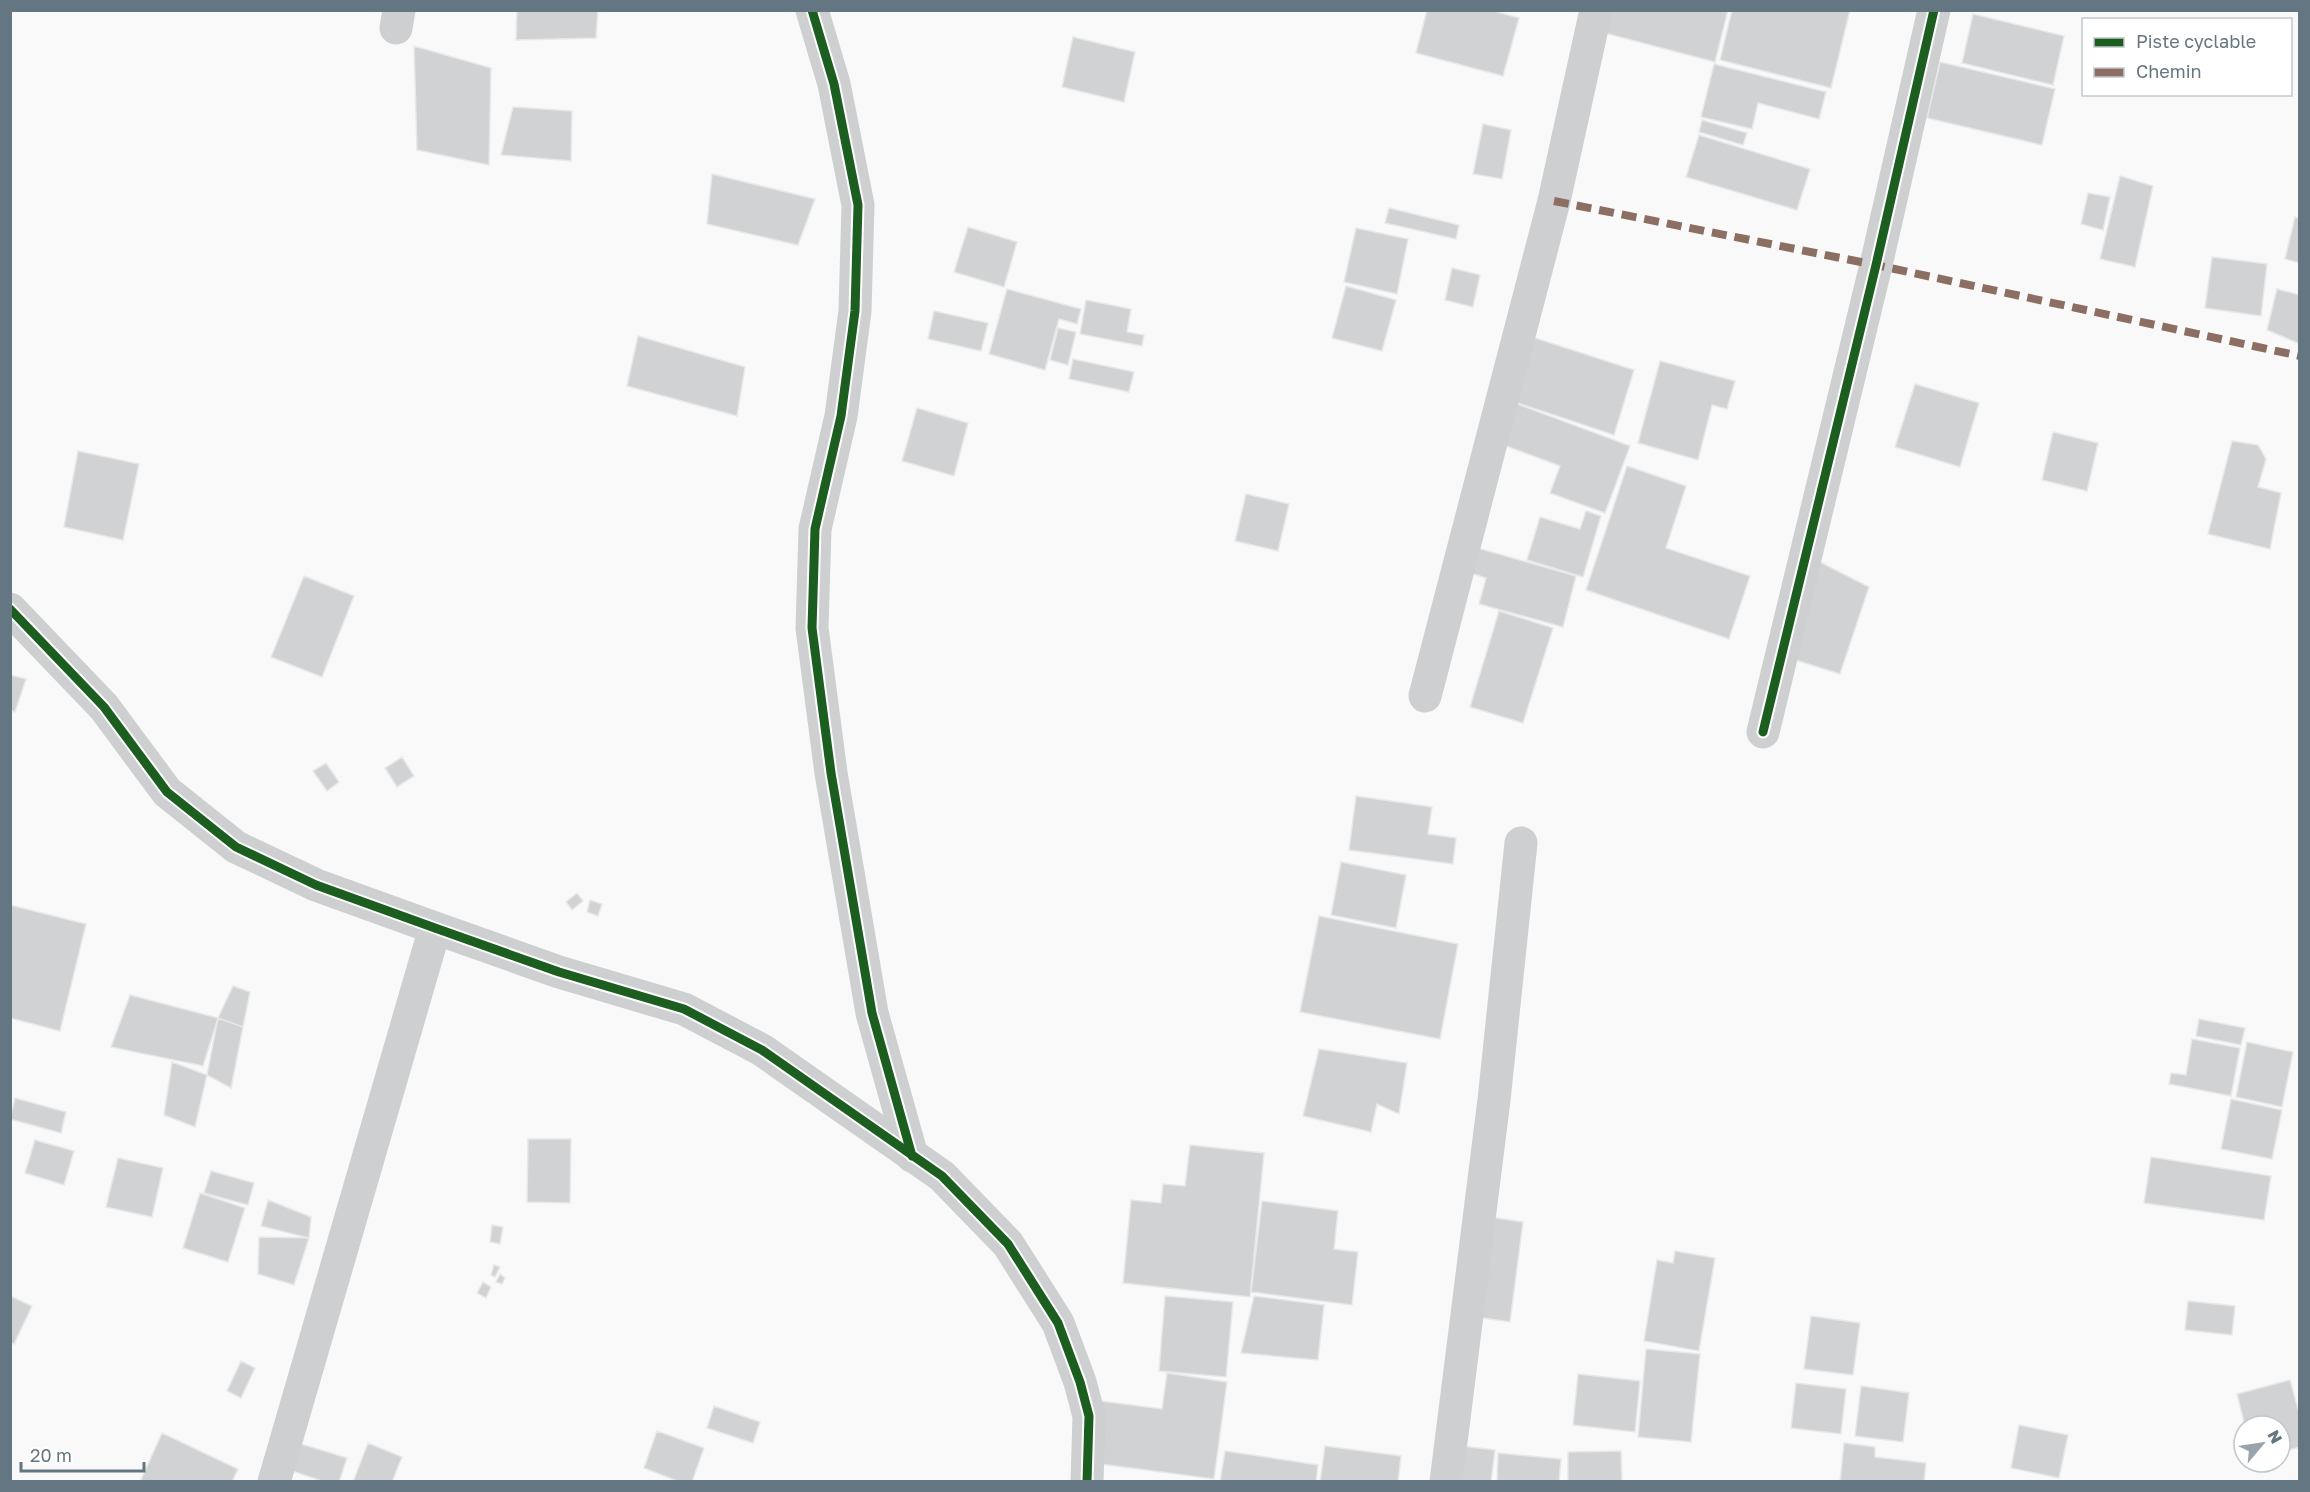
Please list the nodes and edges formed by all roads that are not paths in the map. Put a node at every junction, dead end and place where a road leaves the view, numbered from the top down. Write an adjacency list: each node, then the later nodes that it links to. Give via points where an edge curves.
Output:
1 (812, 10): 9 (street, via 834,84 858,206 855,311 841,417 815,529 812,628 831,773 872,1013)
2 (1596, 10): 5 (street, via 1551,212)
3 (1934, 10): 6 (street)
4 (10, 609): 8 (street, via 104,707 167,792 236,847 316,885)
5 (1425, 696)
6 (1762, 732)
7 (1521, 843): 12 (street)
8 (435, 928): 9 (street, via 559,972 684,1009 762,1050); 10 (street)
9 (912, 1156): 11 (street, via 942,1176 1008,1244 1058,1323 1089,1416)
10 (274, 1482)
11 (1088, 1482)
12 (1446, 1482)

